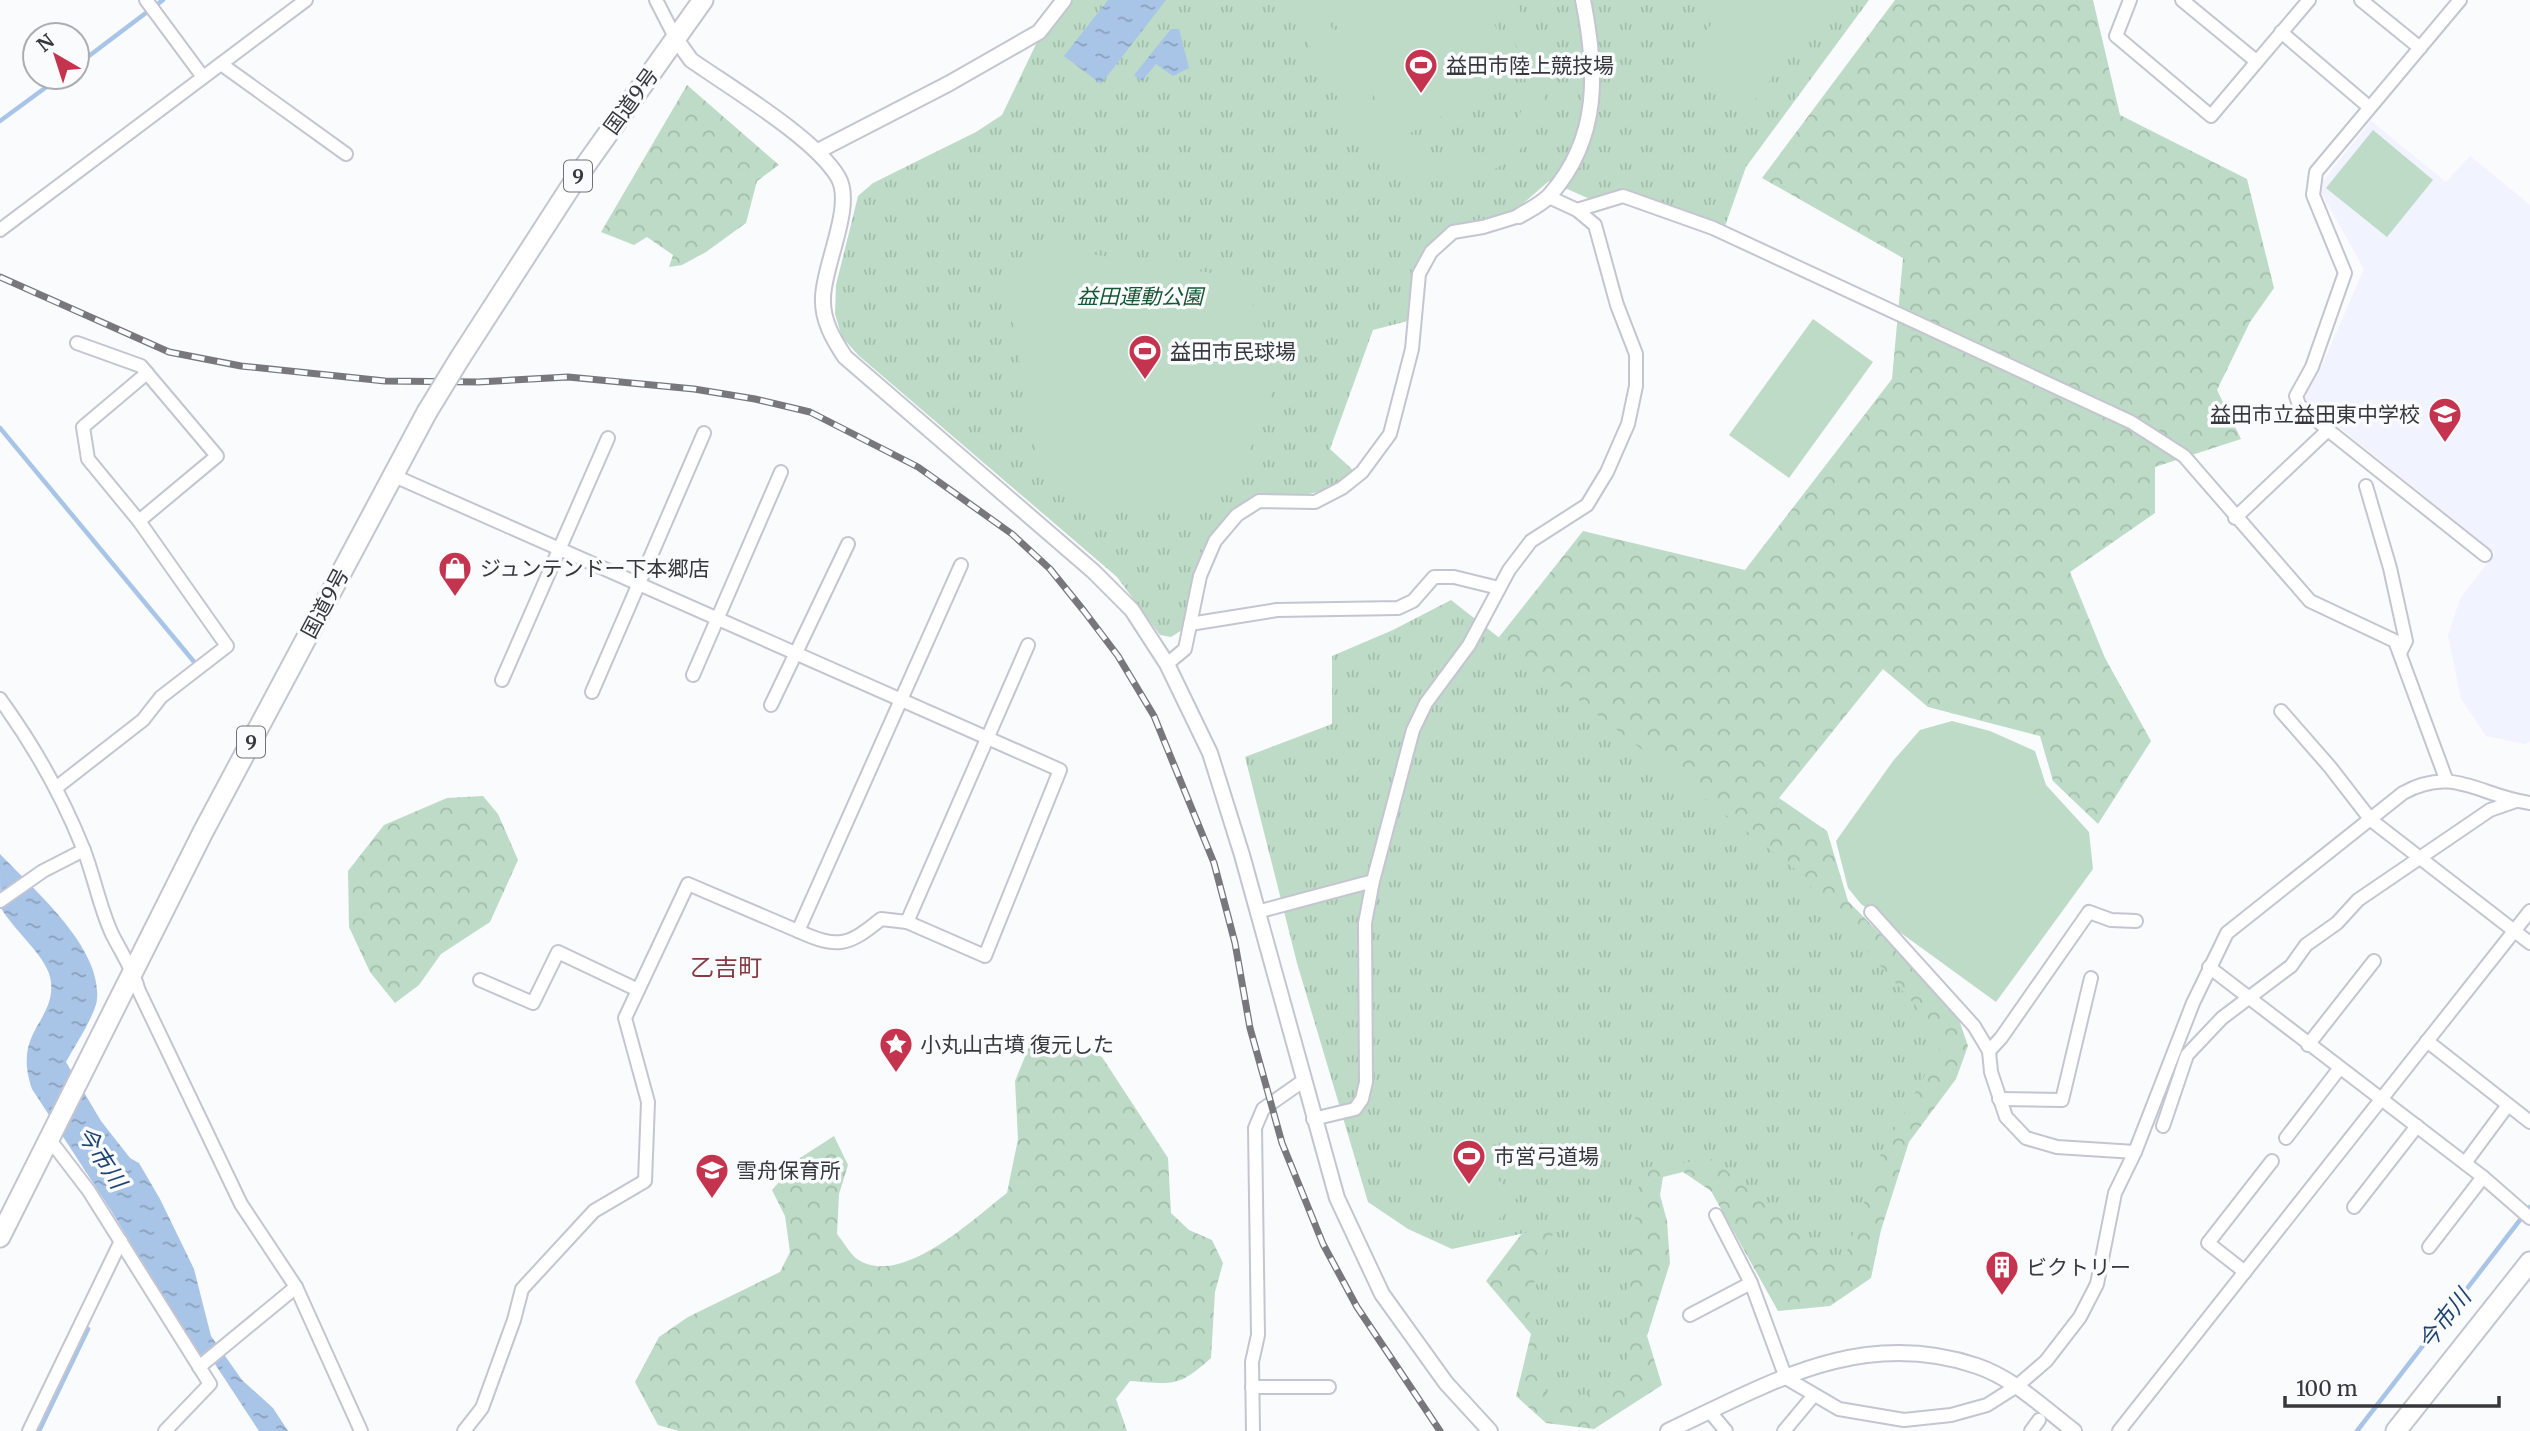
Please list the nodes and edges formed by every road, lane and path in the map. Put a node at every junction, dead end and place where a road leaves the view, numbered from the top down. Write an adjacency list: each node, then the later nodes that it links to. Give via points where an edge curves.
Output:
1 (146, 0): 17 (street)
2 (306, 0): 16 (street)
3 (656, 0): 13 (street)
4 (703, 0): 13 (highway, 国道9号 / 9)
5 (1064, 0): 19 (street, via 1039,32)
6 (1583, 0): 21 (street, via 1593,51 1588,124 1576,154)
7 (2130, 0): 15 (street, via 2116,36 2211,116)
8 (2182, 0): 15 (street)
9 (2361, 0): 14 (street)
10 (2460, 0): 14 (street)
11 (2303, 2): 12 (street)
12 (2281, 32): 15 (street); 18 (street)
13 (677, 39): 19 (street, via 691,60); 31 (highway, 国道9号 / 9, bridge, via 575,180 460,358)
14 (2420, 48): 18 (street)
15 (2256, 61)
16 (221, 64): 17 (street); 20 (street)
17 (203, 77): 24 (street)
18 (2370, 107): 27 (street, via 2316,172 2313,195 2345,273 2312,367 2296,396 2299,405)
19 (818, 151): 46 (street, via 840,179 842,202 822,296 825,317 845,357 1093,571 1132,610)
20 (346, 154)
21 (1549, 197): 22 (street); 23 (street)
22 (1577, 210): 33 (street, via 1623,196 1702,224 2046,380 2131,422 2184,456); 40 (street, via 1594,225 1636,354 1631,411 1608,472 1587,505 1531,541)
23 (1519, 216): 42 (street, via 1453,232 1432,252 1419,274 1412,349 1390,434 1362,472 1333,493 1315,502 1259,501 1237,514 1215,541 1200,576)
24 (2, 223)
25 (77, 342): 26 (street, via 141,366)
26 (147, 373): 34 (street, via 83,427 88,459); 34 (street, via 218,456)
27 (2328, 430): 33 (street); 37 (street)
28 (704, 433): 39 (street)
29 (608, 438): 36 (street)
30 (781, 472): 41 (street)
31 (392, 475): 36 (street); 74 (highway, 国道9号 / 9)
32 (2366, 486): 44 (street, via 2406,641)
33 (2235, 517): 44 (street, via 2310,601 2371,627 2395,641)
34 (139, 521): 56 (street, via 227,646)
35 (848, 544): 45 (street)
36 (561, 551): 39 (street); 48 (street)
37 (2485, 555)
38 (961, 565): 50 (street)
39 (639, 584): 41 (street); 49 (street)
40 (1499, 589): 42 (street, via 1454,577 1434,577 1413,601 1398,608 1277,610); 62 (street, via 1469,645 1426,703 1413,730)
41 (719, 618): 45 (street); 47 (street)
42 (1190, 624): 46 (street, via 1185,649)
43 (1028, 645): 54 (street)
44 (2401, 651): 55 (street)
45 (797, 652): 50 (street); 52 (street)
46 (1167, 664): 65 (street, via 1210,753)
47 (693, 675)
48 (502, 680)
49 (592, 692)
50 (901, 697): 54 (street); 70 (street)
51 (0, 699): 56 (street)
52 (771, 705)
53 (2281, 711): 59 (street)
54 (987, 737): 68 (street); 68 (street, via 1060,770 985,956)
55 (2446, 779): 57 (street); 59 (street, via 2424,782 2403,793)
56 (57, 787): 60 (street)
57 (2516, 801): 58 (street); 61 (street, via 2490,810)
58 (2530, 803)
59 (2371, 820): 61 (street); 73 (street, via 2227,933)
60 (84, 850): 63 (street); 74 (street, via 112,934)
61 (2421, 859): 69 (street); 78 (street, via 2358,900 2306,946 2291,966)
62 (1373, 881): 65 (street); 87 (street, via 1365,923 1366,1082 1362,1100 1355,1109)
63 (0, 901)
64 (2530, 911): 69 (street)
65 (1257, 912): 83 (street)
66 (1871, 912): 81 (street, via 1974,1026)
67 (2136, 921): 81 (street, via 2111,920 2089,912)
68 (907, 922): 70 (street, via 881,919 844,944 825,944)
69 (2515, 929): 71 (street); 79 (street)
70 (799, 931): 77 (street, via 688,884)
71 (2530, 943)
72 (2374, 961): 80 (street)
73 (2209, 967): 78 (street); 93 (street)
74 (133, 968): 91 (highway, 国道9号 / 9); 106 (street, via 139,991 241,1204)
75 (2091, 978): 84 (street, via 2062,1100)
76 (480, 980): 77 (street, via 533,1003 558,952)
77 (638, 990): 119 (street, via 625,1018 648,1102 645,1181 594,1211 522,1289 482,1408)
78 (2249, 998): 80 (street); 89 (street, via 2222,1018 2187,1055)
79 (2427, 1041): 85 (street); 86 (street)
80 (2308, 1045): 82 (street)
81 (1989, 1051): 84 (street)
82 (2339, 1069): 85 (street); 92 (street)
83 (1303, 1081): 87 (street); 110 (street, via 1263,1110 1255,1128 1258,1335)
84 (1999, 1099): 93 (street, via 2006,1117 2026,1138 2057,1147)
85 (2379, 1100): 90 (street); 104 (street)
86 (2508, 1105): 88 (street); 95 (street)
87 (1313, 1119): 121 (street, via 1337,1198 1382,1294 1446,1383)
88 (2530, 1122)
89 (2163, 1126)
90 (2417, 1126): 95 (street); 97 (street)
91 (51, 1136): 100 (highway, 国道9号 / 9); 101 (street)
92 (2286, 1138)
93 (2135, 1152): 112 (street, via 2115,1193 2097,1284 2066,1337)
94 (2272, 1161): 104 (street, via 2208,1243)
95 (2465, 1163): 96 (street)
96 (2483, 1177): 99 (street); 102 (street)
97 (2354, 1207)
98 (1716, 1214): 105 (street)
99 (2530, 1218)
100 (0, 1237)
101 (121, 1241): 108 (street); 116 (street)
102 (2429, 1247)
103 (2530, 1262): 128 (highway)
104 (2245, 1272): 127 (street)
105 (1751, 1283): 107 (street); 109 (street)
106 (296, 1287): 108 (street); 118 (street)
107 (1690, 1315)
108 (202, 1365): 117 (street, via 210,1384)
109 (1786, 1378): 112 (street, via 1823,1362 1874,1352 1919,1353 1978,1366); 113 (street); 114 (street)
110 (1252, 1387): 111 (street); 120 (street)
111 (1329, 1387)
112 (2017, 1387): 113 (street, via 1987,1405 1904,1420 1839,1409); 126 (street)
113 (1814, 1395): 124 (street)
114 (1710, 1412): 122 (street); 123 (street)
115 (2039, 1420): 125 (street)
116 (29, 1431)
117 (165, 1431)
118 (360, 1431)
119 (464, 1431)
120 (1253, 1431)
121 (1490, 1431)
122 (1668, 1431)
123 (1726, 1431)
124 (1784, 1431)
125 (2031, 1431)
126 (2074, 1431)
127 (2119, 1431)
128 (2396, 1431)

